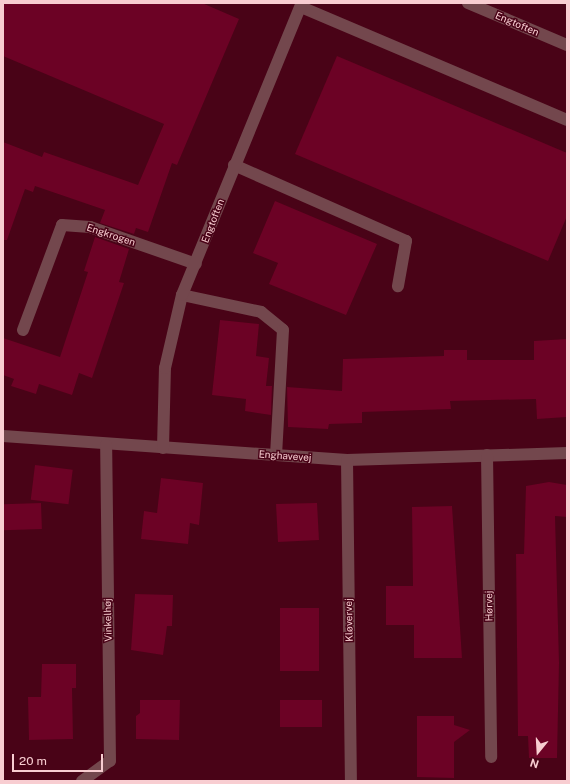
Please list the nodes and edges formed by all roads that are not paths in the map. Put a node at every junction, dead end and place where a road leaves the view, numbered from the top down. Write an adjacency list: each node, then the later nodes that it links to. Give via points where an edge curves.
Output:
1 (468, 3): 3 (street, Engtoften)
2 (302, 5): 4 (street); 5 (street, Engtoften)
3 (567, 45)
4 (567, 120)
5 (234, 165): 6 (street, Engtoften); 7 (street, via 406,241)
6 (196, 264): 8 (street, Engtoften); 9 (street, Engkrogen, via 90,227 62,225)
7 (398, 286)
8 (182, 295): 12 (street, Engtoften, via 165,368); 14 (street, via 261,312 283,330)
9 (23, 330)
10 (3, 436): 11 (street, Enghavevej)
11 (106, 445): 12 (street, Enghavevej); 18 (street, Vinkelhøj, via 110,761)
12 (163, 448): 14 (street, Enghavevej)
13 (567, 453): 15 (street, Enghavevej)
14 (276, 455): 16 (street, Enghavevej)
15 (487, 456): 16 (street, Enghavevej); 17 (street, Hørvej)
16 (347, 460): 19 (street, Kløvervej)
17 (491, 757)
18 (82, 781)
19 (351, 781)

